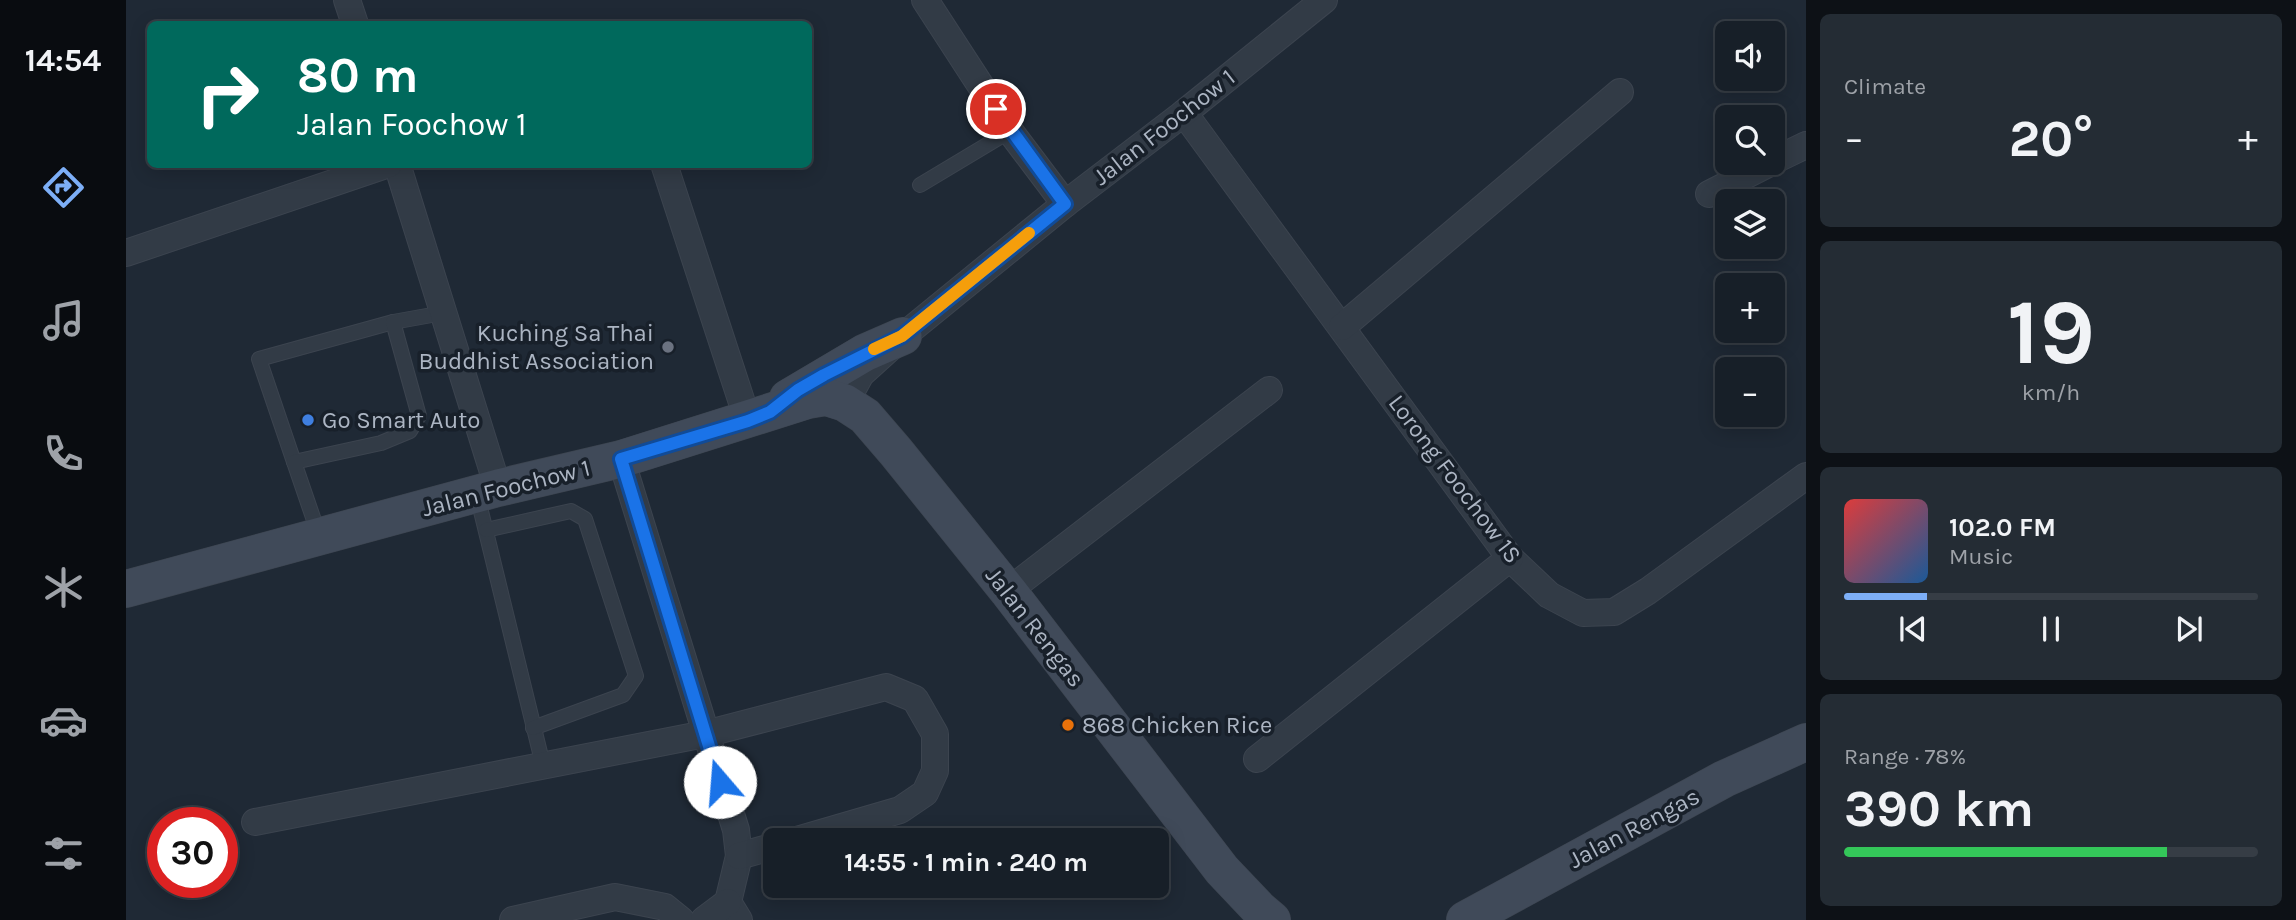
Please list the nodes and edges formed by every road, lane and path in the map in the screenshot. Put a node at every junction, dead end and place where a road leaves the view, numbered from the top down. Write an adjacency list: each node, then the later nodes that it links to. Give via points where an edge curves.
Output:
1 (347, 0): 4 (street)
2 (925, 0): 7 (street)
3 (1324, 0): 6 (street, Jalan Foochow 1)
4 (354, 21)
5 (1620, 92): 20 (street)
6 (1184, 113): 16 (street, Jalan Foochow 1); 20 (street, Lorong Foochow 1S)
7 (1010, 131): 14 (lane); 16 (street)
8 (1806, 145): 9 (street)
9 (1785, 155)
10 (377, 168): 17 (street)
11 (398, 168): 18 (street)
12 (666, 168): 24 (street)
13 (1746, 175): 15 (street)
14 (920, 186)
15 (1709, 194)
16 (1065, 204): 21 (street, Jalan Foochow 1)
17 (126, 253)
18 (443, 313): 19 (lane); 28 (street)
19 (393, 322): 26 (lane, via 419,416 410,431 380,443); 26 (lane, via 259,359)
20 (1342, 327): 31 (street, Lorong Foochow 1S)
21 (902, 336): 23 (street, Jalan Foochow 1, via 861,374); 24 (street, via 824,375)
22 (1269, 390): 33 (street)
23 (845, 403): 24 (street, Jalan Foochow 1, via 826,397); 33 (street, Jalan Rengas, via 865,416)
24 (759, 416): 25 (street, Jalan Foochow 1)
25 (621, 459): 28 (street, Jalan Foochow 1); 35 (street)
26 (295, 461): 30 (lane)
27 (1806, 475): 31 (street, Lorong Foochow 1S, via 1614,612 1583,613 1549,594)
28 (487, 491): 29 (lane); 30 (street, Jalan Foochow 1)
29 (486, 530): 34 (lane); 34 (lane, via 571,511 584,519 636,676 622,695)
30 (319, 536): 32 (street, Jalan Foochow 1)
31 (1510, 558): 37 (street)
32 (126, 589)
33 (1008, 591): 47 (street, Jalan Rengas, via 1222,870)
34 (534, 729): 38 (lane)
35 (705, 734): 38 (street); 40 (street, via 886,687 915,699 935,734 935,771 925,793 901,810); 42 (street)
36 (1806, 741): 48 (street, Jalan Rengas, via 1724,779)
37 (1257, 759)
38 (542, 765): 39 (street)
39 (255, 822)
40 (839, 828)
41 (763, 849): 42 (street)
42 (740, 856): 43 (street)
43 (733, 911): 46 (street)
44 (513, 920): 45 (street, via 615,897 665,906)
45 (681, 920)
46 (704, 920)
47 (1272, 920)
48 (1465, 920)

